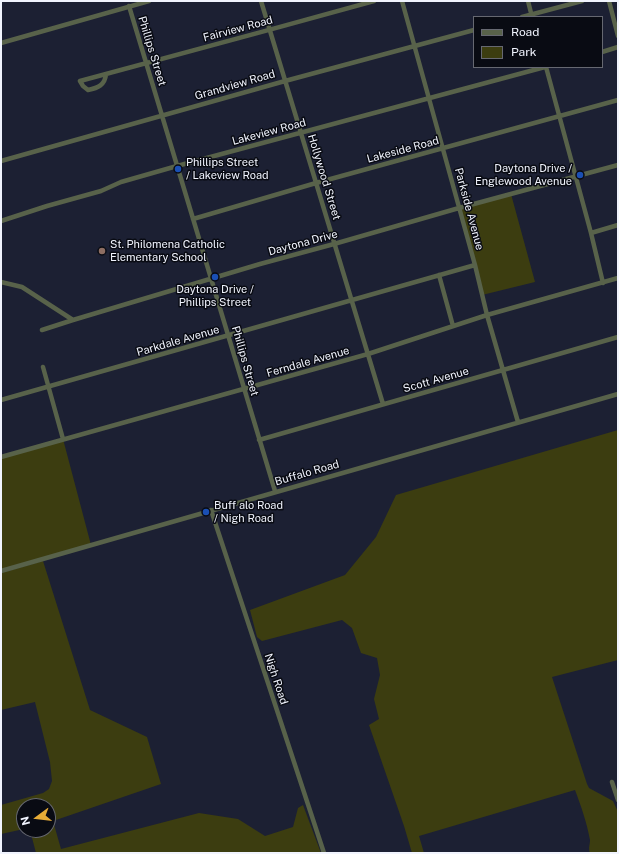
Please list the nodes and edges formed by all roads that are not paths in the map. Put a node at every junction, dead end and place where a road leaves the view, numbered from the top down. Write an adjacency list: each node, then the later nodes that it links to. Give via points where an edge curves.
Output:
1 (149, 1): 8 (street)
2 (261, 1): 10 (street, Hollywood Street)
3 (374, 1): 10 (street, Fairview Road)
4 (402, 1): 14 (street, Parkside Avenue)
5 (528, 1): 9 (street)
6 (582, 1): 9 (street)
7 (609, 1): 12 (street)
8 (127, 7): 13 (street); 17 (street, Phillips Street)
9 (532, 16)
10 (269, 30): 17 (street, Fairview Road); 21 (street, Hollywood Street)
11 (473, 30): 14 (street, Grandview Road)
12 (618, 36)
13 (1, 43)
14 (415, 46): 21 (street, Grandview Road); 22 (street, Parkside Avenue)
15 (618, 47): 16 (street)
16 (603, 52)
17 (146, 64): 20 (street, Fairview Road); 24 (street, Phillips Street)
18 (541, 68): 22 (street, Lakeview Road)
19 (545, 68): 25 (street)
20 (106, 74): 20 (street, Fairview Road, via 87,79 80,80 88,90 97,88 102,84)
21 (285, 81): 24 (street, Grandview Road); 26 (street, Hollywood Street)
22 (429, 98): 26 (street, Lakeview Road); 27 (street, Parkside Avenue)
23 (618, 100): 25 (street, Lakeside Road)
24 (162, 116): 28 (street, Grandview Road); 30 (street, Phillips Street)
25 (559, 116): 27 (street, Lakeside Road); 31 (street)
26 (301, 133): 30 (street, Lakeview Road); 32 (street, Hollywood Street)
27 (442, 148): 32 (street, Lakeside Road); 33 (street, Parkside Avenue)
28 (1, 161)
29 (618, 165): 31 (street, Daytona Drive)
30 (177, 166): 34 (street, Phillips Street); 35 (street, Lakeview Road)
31 (576, 176): 33 (street, Daytona Drive); 37 (street)
32 (316, 183): 34 (street, Lakeside Road); 38 (street, Hollywood Street)
33 (459, 208): 38 (street, Daytona Drive); 39 (street, Parkside Avenue)
34 (193, 218): 41 (street, Phillips Street)
35 (1, 221)
36 (618, 225): 37 (street)
37 (591, 233): 44 (street)
38 (334, 244): 41 (street, Daytona Drive); 45 (street, Hollywood Street)
39 (475, 265): 40 (street, Parkdale Avenue); 46 (street, Parkside Avenue)
40 (439, 276): 45 (street, Parkdale Avenue); 48 (street)
41 (210, 278): 47 (street, Daytona Drive); 50 (street, Phillips Street)
42 (618, 278): 44 (street, Ferndale Avenue)
43 (1, 282): 47 (street, via 22,287)
44 (603, 283): 46 (street, Ferndale Avenue)
45 (352, 300): 50 (street, Parkdale Avenue); 52 (street, Hollywood Street)
46 (487, 316): 48 (street, Ferndale Avenue); 54 (street, Parkside Avenue)
47 (73, 320): 49 (street, Daytona Drive)
48 (453, 326): 52 (street, Ferndale Avenue)
49 (42, 330)
50 (228, 336): 55 (street, Parkdale Avenue); 56 (street, Phillips Street)
51 (618, 337): 54 (street, Scott Avenue)
52 (368, 354): 56 (street, Ferndale Avenue); 59 (street, Hollywood Street)
53 (43, 367): 55 (street)
54 (503, 370): 59 (street, Scott Avenue); 60 (street, Parkside Avenue)
55 (48, 386): 58 (street, Parkdale Avenue); 61 (street)
56 (244, 389): 61 (street, Ferndale Avenue); 62 (street, Phillips Street)
57 (618, 394): 60 (street, Buffalo Road)
58 (1, 400)
59 (383, 404): 62 (street, Scott Avenue)
60 (518, 422): 64 (street, Buffalo Road)
61 (63, 439): 63 (street, Ferndale Avenue)
62 (259, 440): 64 (street, Phillips Street)
63 (1, 457)
64 (275, 491): 65 (street, Buffalo Road)
65 (211, 510): 66 (street, Buffalo Road); 69 (street, Nigh Road)
66 (1, 570)
67 (612, 782): 68 (street)
68 (618, 800)
69 (324, 853)

